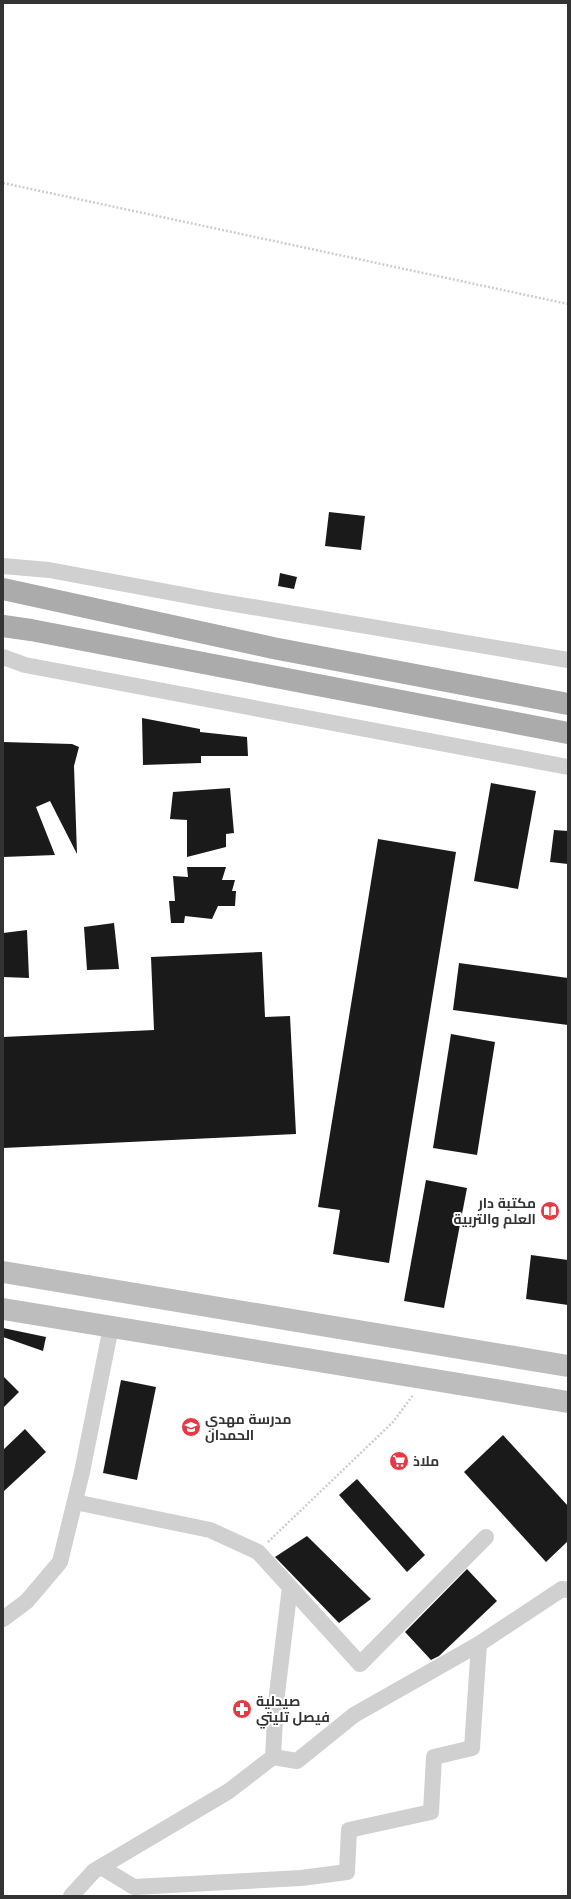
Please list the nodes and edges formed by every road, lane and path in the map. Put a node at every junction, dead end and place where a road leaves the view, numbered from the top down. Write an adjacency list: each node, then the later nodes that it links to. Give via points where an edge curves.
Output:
1 (3, 183): 2 (path)
2 (568, 304)
3 (3, 566): 7 (street, via 49,570)
4 (3, 589): 8 (main road, via 274,648)
5 (3, 626): 9 (main road)
6 (3, 657): 10 (street, via 25,665)
7 (568, 660)
8 (568, 704)
9 (568, 732)
10 (568, 767)
11 (3, 1272): 14 (main road)
12 (3, 1309): 13 (main road)
13 (111, 1327): 15 (main road); 17 (street)
14 (568, 1366)
15 (419, 1378): 16 (main road); 19 (path, via 414,1393 393,1422)
16 (568, 1402)
17 (75, 1502): 19 (street, via 210,1530); 22 (street, via 60,1562 27,1601)
18 (486, 1537): 20 (street, via 360,1664)
19 (258, 1552): 20 (street)
20 (290, 1588): 24 (street, via 276,1702)
21 (568, 1590): 23 (street, via 562,1589)
22 (3, 1619)
23 (478, 1644): 24 (street, via 354,1715 297,1761); 25 (street, via 472,1748 434,1757 431,1812 350,1830 347,1872 301,1878 134,1887)
24 (274, 1757): 25 (street, via 229,1791)
25 (100, 1867): 26 (street)
26 (71, 1896)

